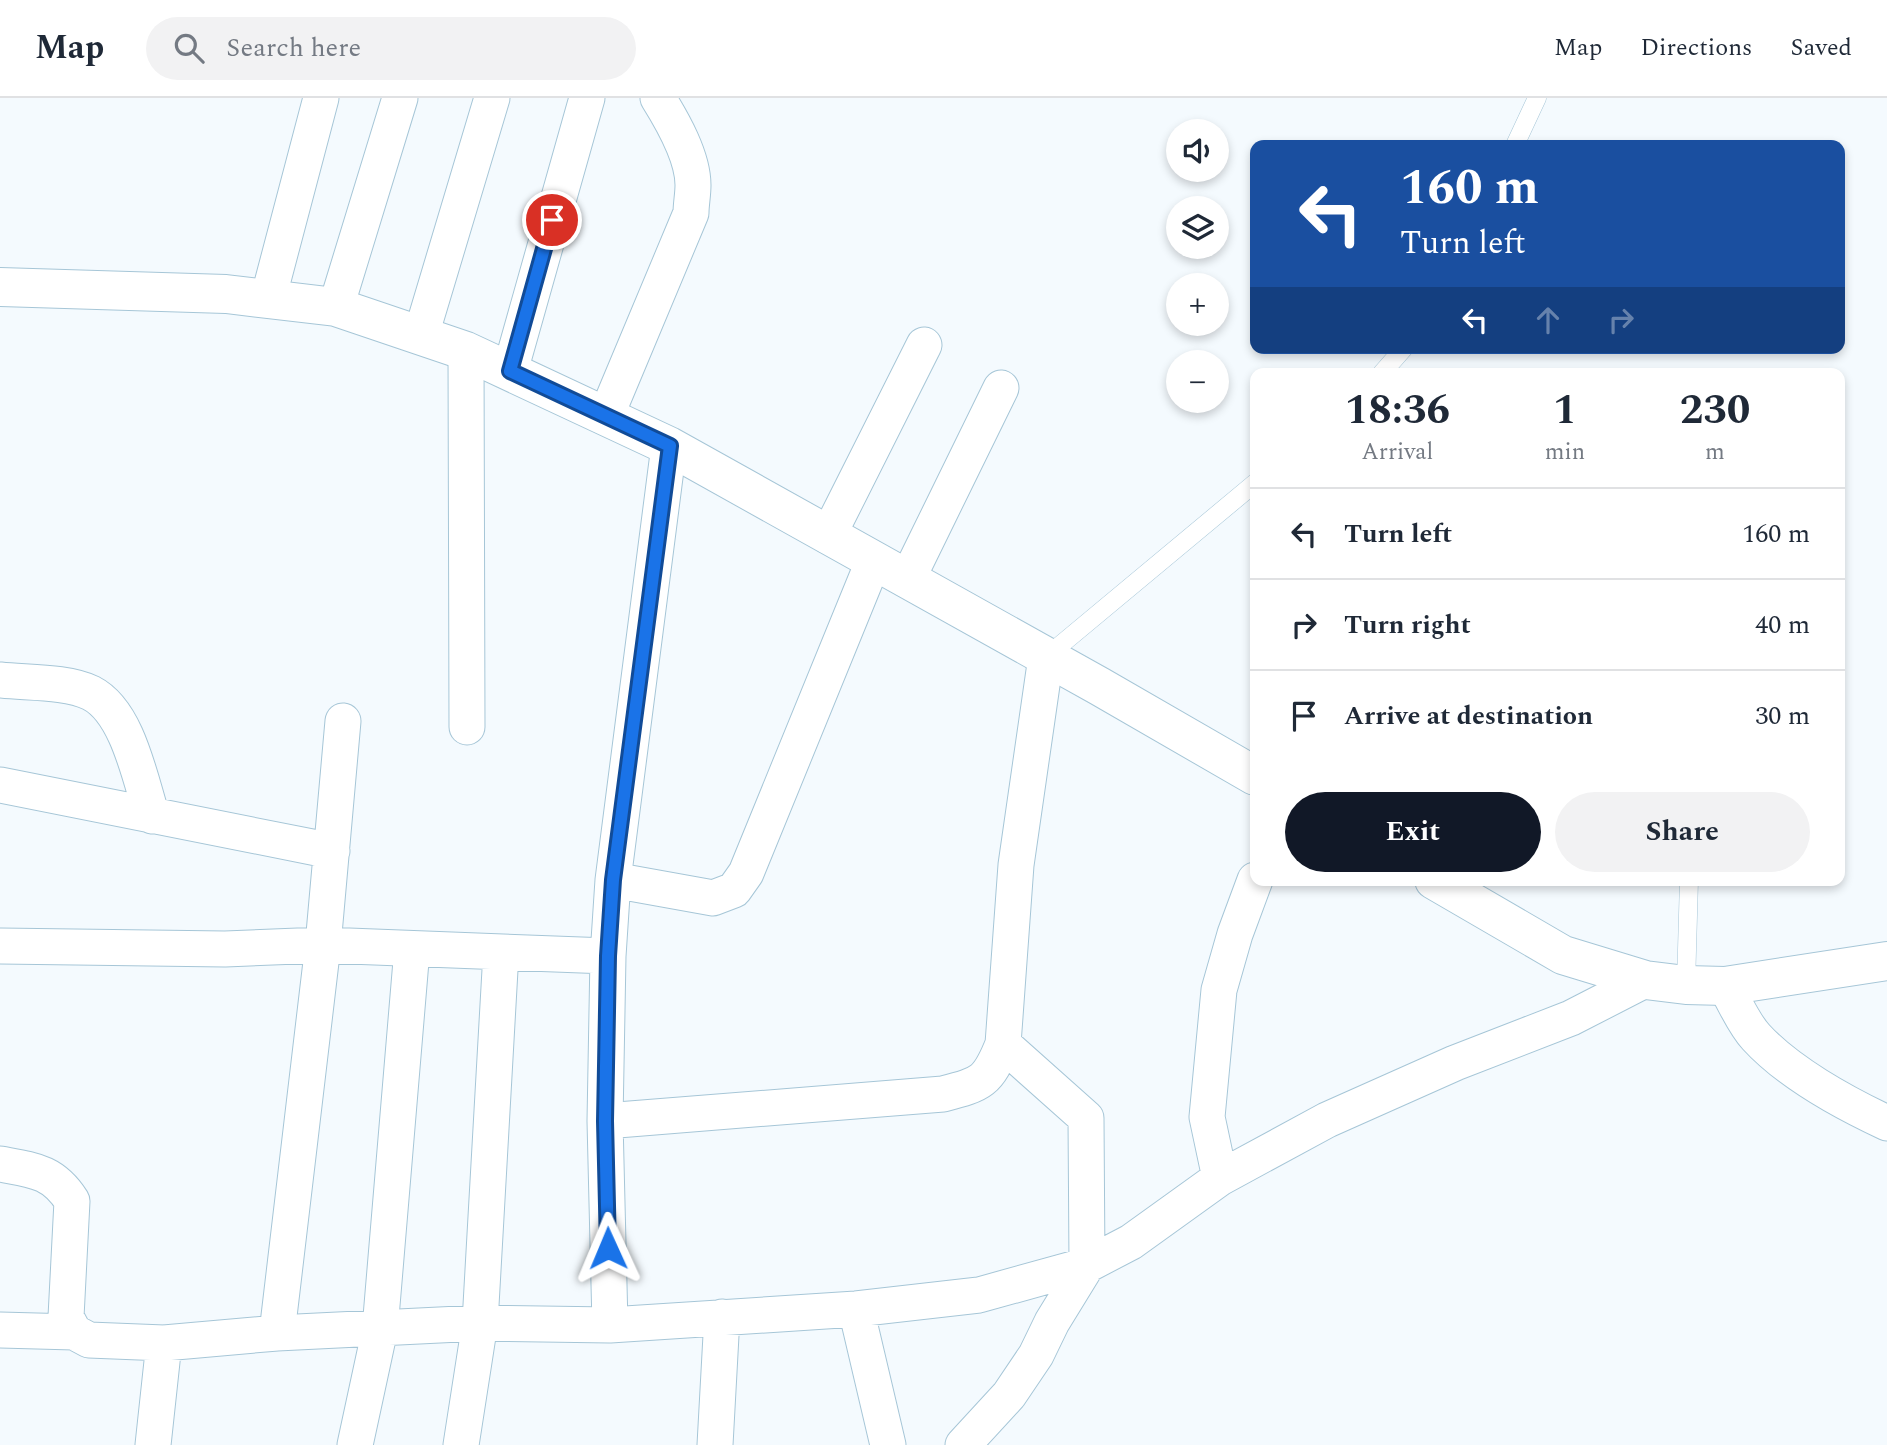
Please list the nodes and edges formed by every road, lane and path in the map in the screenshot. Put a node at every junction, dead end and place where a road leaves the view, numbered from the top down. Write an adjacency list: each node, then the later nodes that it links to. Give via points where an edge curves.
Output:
1 (321, 98): 9 (street)
2 (400, 98): 10 (street)
3 (492, 98): 11 (street)
4 (587, 98): 16 (street)
5 (658, 98): 18 (street, via 684,149 693,183 691,213)
6 (1537, 98): 7 (lane)
7 (1517, 140)
8 (0, 287): 9 (main road, via 226,293)
9 (268, 299): 10 (main road)
10 (336, 307): 11 (main road)
11 (421, 335): 13 (main road)
12 (924, 345): 21 (street)
13 (466, 351): 16 (main road); 27 (street)
14 (1399, 354): 15 (lane)
15 (1386, 368)
16 (510, 371): 18 (main road)
17 (1001, 388): 23 (street)
18 (606, 416): 19 (main road)
19 (670, 446): 21 (main road); 32 (street)
20 (1250, 487): 24 (lane)
21 (828, 536): 22 (main road)
22 (873, 562): 23 (main road); 32 (street, via 746,873 734,890 713,898)
23 (907, 580): 24 (main road)
24 (1046, 657): 28 (main road); 45 (street, via 1016,865)
25 (0, 680): 30 (street, via 71,687 92,693 108,707 121,723)
26 (343, 721): 31 (street)
27 (467, 727)
28 (1250, 773)
29 (0, 785): 30 (street)
30 (152, 816): 31 (street)
31 (332, 851): 36 (street)
32 (613, 880): 40 (street)
33 (1253, 886): 49 (street, via 1219,990 1207,1117)
34 (1444, 886): 42 (main road, via 1563,955)
35 (1689, 886): 43 (lane)
36 (323, 945): 37 (street, via 225,949); 38 (street); 58 (street)
37 (0, 946)
38 (412, 949): 39 (street); 55 (street)
39 (501, 952): 40 (street); 53 (street)
40 (608, 956): 46 (street)
41 (1887, 961): 44 (main road)
42 (1646, 980): 43 (main road); 49 (street, via 1571,1018 1327,1120)
43 (1686, 985): 44 (main road)
44 (1725, 986): 47 (street, via 1755,1036 1800,1074)
45 (1003, 1044): 46 (street, via 993,1070 973,1086 943,1094); 50 (street, via 1086,1118)
46 (605, 1121): 54 (street)
47 (1887, 1123)
48 (0, 1164): 57 (street, via 41,1172 62,1185 72,1201 66,1317)
49 (1220, 1178): 50 (street, via 1131,1242)
50 (1087, 1265): 51 (street, via 979,1295); 65 (street, via 1030,1365)
51 (856, 1309): 52 (street); 64 (street)
52 (722, 1317): 54 (street); 63 (street)
53 (480, 1323): 54 (street); 55 (street); 62 (street)
54 (610, 1325)
55 (380, 1329): 58 (street); 61 (street)
56 (0, 1330): 57 (street)
57 (74, 1332): 59 (street, via 89,1340)
58 (277, 1333): 59 (street)
59 (164, 1343): 60 (street)
60 (153, 1445)
61 (355, 1445)
62 (461, 1445)
63 (715, 1445)
64 (888, 1445)
65 (963, 1445)

